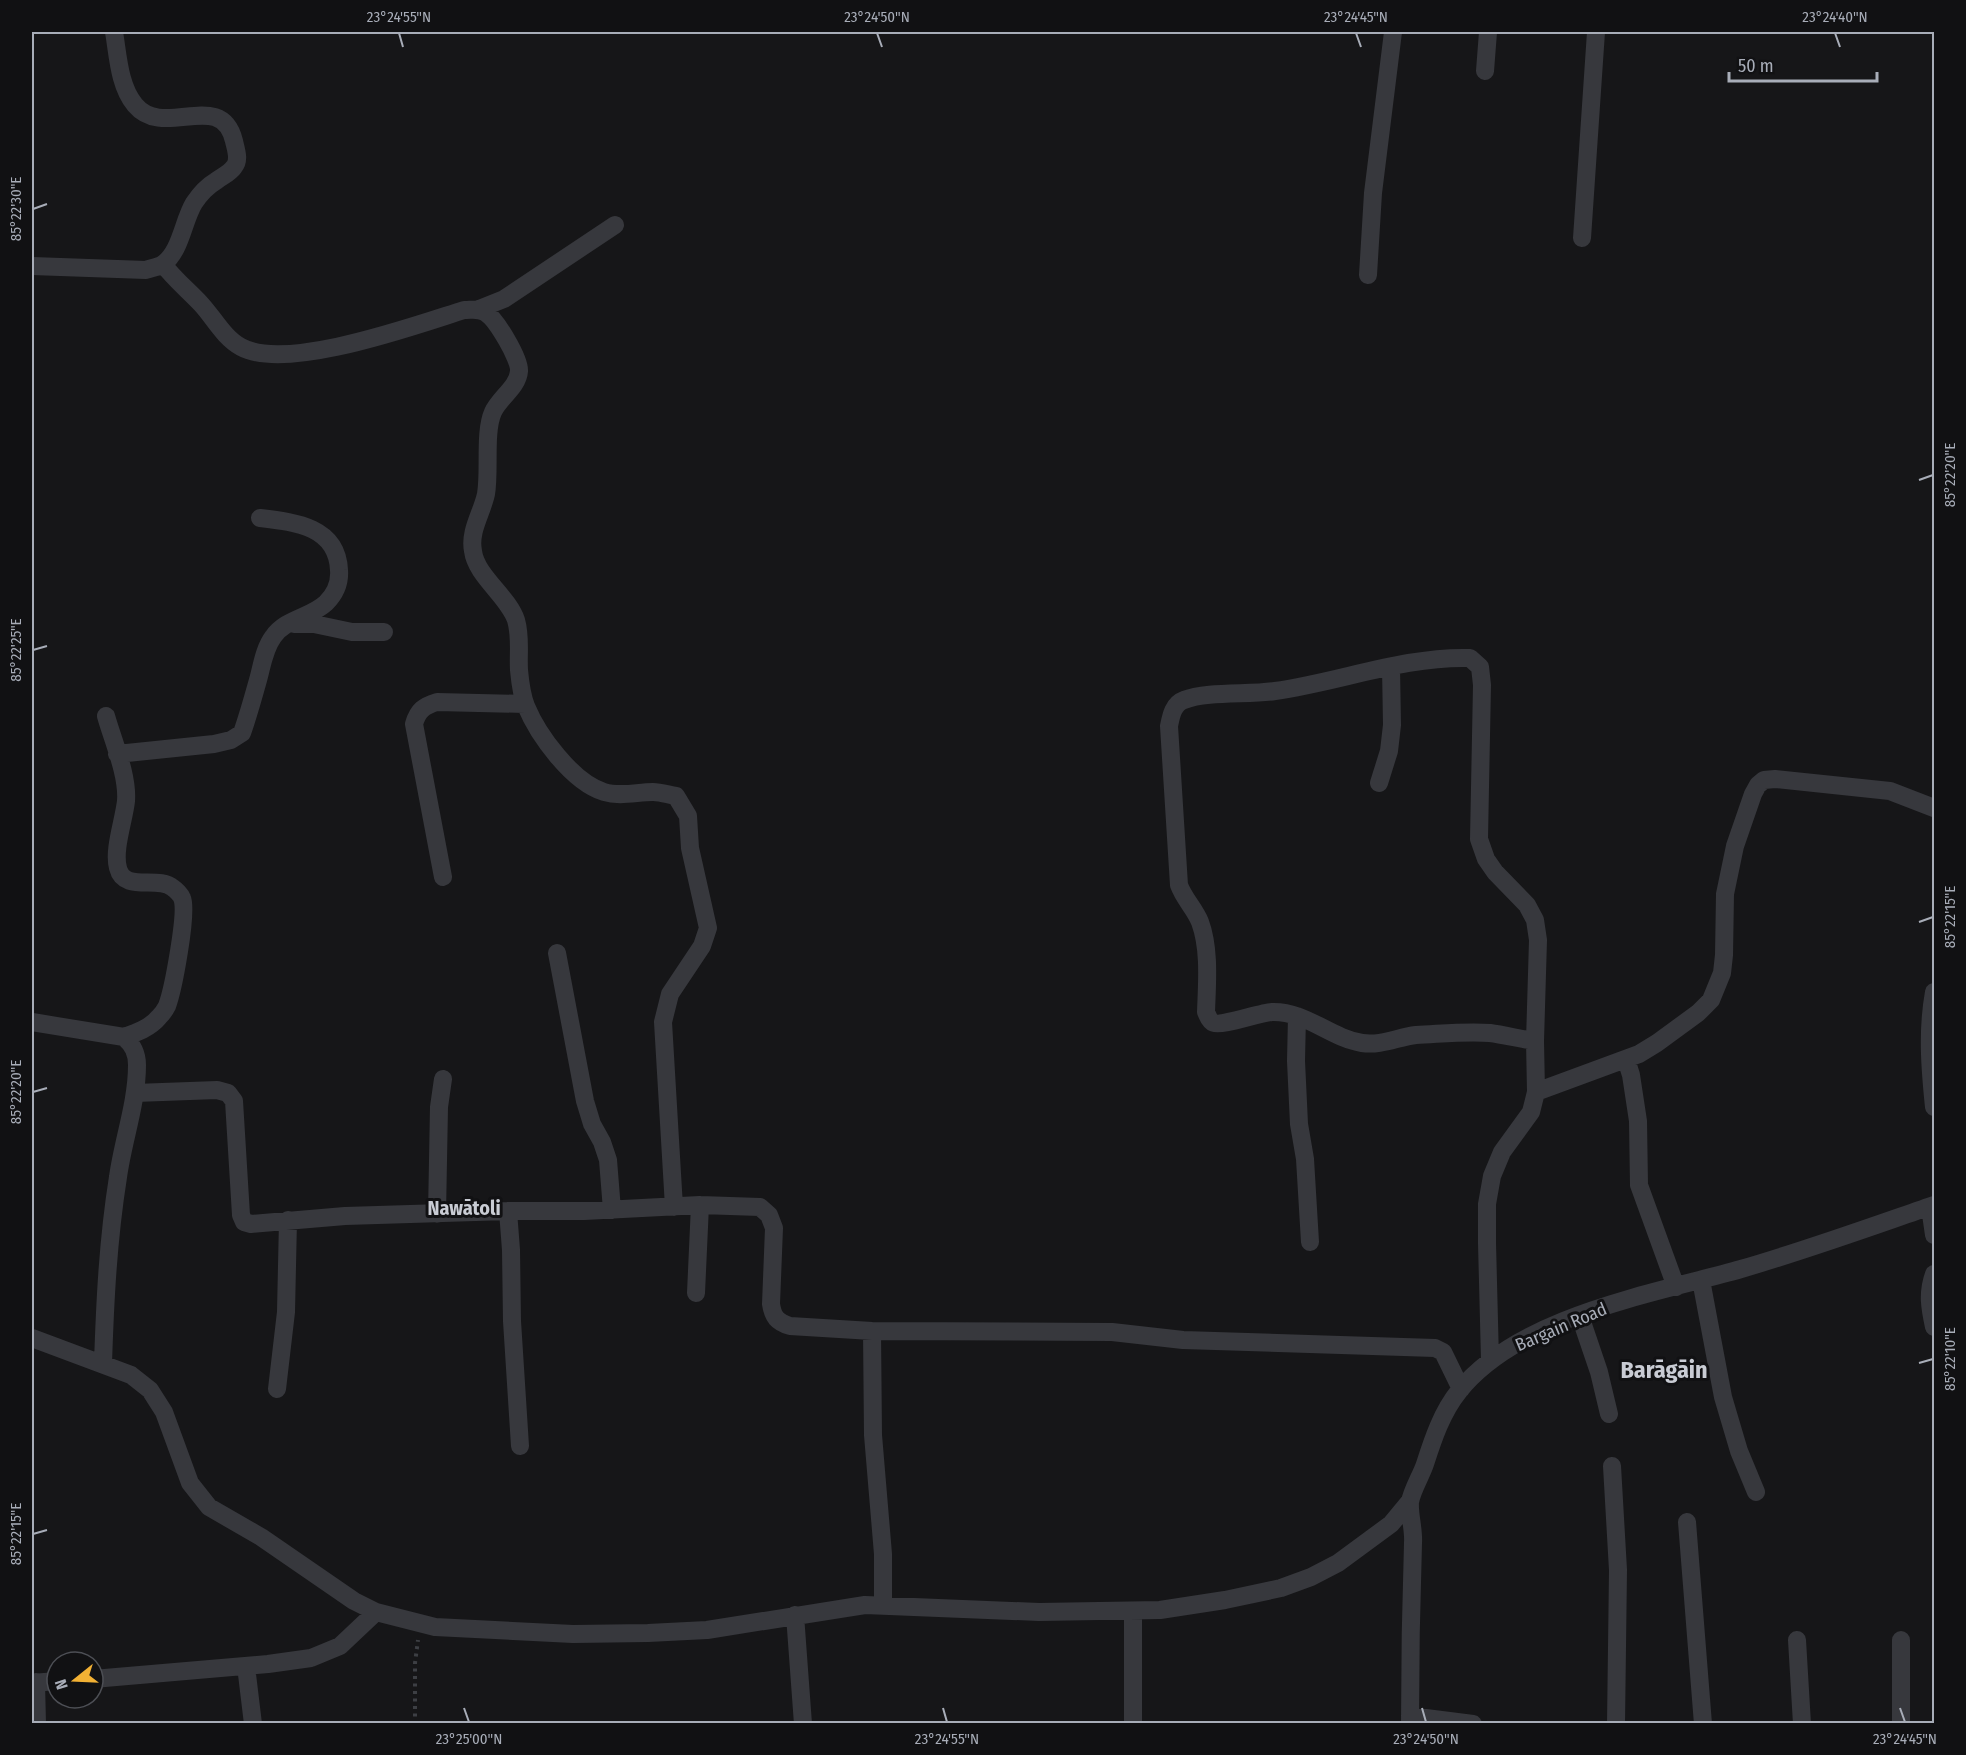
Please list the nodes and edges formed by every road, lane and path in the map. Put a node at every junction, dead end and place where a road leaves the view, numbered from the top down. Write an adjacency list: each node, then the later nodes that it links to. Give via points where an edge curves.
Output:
1 (114, 32): 8 (street, via 121,72 135,106 150,117 212,115 224,119 232,131 238,156 235,166 201,192)
2 (1393, 32): 10 (street)
3 (1488, 32): 5 (street)
4 (1596, 32): 7 (street)
5 (1485, 70)
6 (615, 225): 11 (street, via 504,299)
7 (1582, 238)
8 (163, 264): 9 (street, via 146,270); 11 (street, via 224,332 241,347 261,354 352,345)
9 (32, 266)
10 (1368, 274)
11 (479, 309): 16 (street, via 489,314 504,337 519,361 520,373 492,414 486,496 472,551 516,619)
12 (260, 518): 13 (street, via 315,530 332,544 339,559 338,584 328,601 313,613)
13 (284, 625): 14 (street, via 314,624 352,632); 18 (street, via 266,650 242,733 214,744)
14 (384, 632)
15 (1391, 667): 19 (street, via 1392,725); 24 (street, via 1274,692 1181,700 1172,711 1179,885 1204,936 1206,1012 1215,1023 1271,1012); 27 (street, via 1470,658 1480,668 1479,839 1486,859 1527,905 1535,920)
16 (525, 704): 21 (street, via 437,702 417,712 414,724); 35 (street, via 539,732 581,779 603,792 676,796 688,816 690,848 708,928 702,946 670,994 663,1022)
17 (106, 716): 18 (street)
18 (117, 754): 26 (street, via 126,799 116,862 120,875 127,880 172,886 182,898 184,910 167,1006 158,1019)
19 (1379, 783)
20 (1935, 808): 28 (street, via 1890,791 1764,780 1753,794 1735,846 1725,894 1724,955 1718,987 1698,1013 1657,1043)
21 (443, 877)
22 (557, 953): 36 (street, via 585,1101 608,1160)
23 (1935, 992): 32 (street, via 1929,1033)
24 (1297, 1016): 27 (street, via 1362,1043 1458,1033 1488,1033); 41 (street, via 1299,1124)
25 (32, 1022): 26 (street)
26 (124, 1037): 31 (street, via 136,1053)
27 (1535, 1041): 30 (street)
28 (1626, 1059): 30 (street); 44 (street, via 1638,1121 1639,1185)
29 (443, 1079): 38 (street, via 437,1137)
30 (1536, 1092): 50 (street, via 1531,1112 1502,1152 1487,1204)
31 (135, 1093): 39 (street, via 228,1092 236,1112 238,1186 244,1222); 51 (street, via 109,1240)
32 (1935, 1107)
33 (700, 1205): 35 (street); 45 (street); 48 (street, via 748,1206 769,1215 774,1228 771,1304 780,1323)
34 (1932, 1206): 40 (street); 43 (street, Bargain Road)
35 (674, 1207): 36 (street)
36 (612, 1210): 37 (street)
37 (508, 1211): 38 (street); 55 (street)
38 (437, 1214): 39 (street)
39 (288, 1220): 52 (street, via 286,1312)
40 (1935, 1235)
41 (1310, 1242)
42 (1935, 1274): 47 (street, via 1929,1302)
43 (1701, 1280): 44 (street, Bargain Road); 57 (street, via 1723,1397)
44 (1676, 1287): 46 (street, Bargain Road)
45 (696, 1293)
46 (1580, 1316): 50 (street, Bargain Road, via 1526,1338); 54 (street)
47 (1935, 1328)
48 (872, 1331): 53 (street, via 1112,1332 1183,1340 1436,1348 1443,1352); 60 (street, via 873,1436 883,1554)
49 (32, 1338): 51 (street)
50 (1490, 1360): 53 (street, Bargain Road)
51 (103, 1364): 61 (street, via 131,1375 150,1390 164,1412 190,1483 209,1507)
52 (277, 1389)
53 (1461, 1389): 58 (street, Bargain Road, via 1436,1430)
54 (1609, 1414)
55 (520, 1446)
56 (1612, 1466): 77 (street, via 1618,1570)
57 (1756, 1492)
58 (1410, 1501): 62 (street, via 1391,1524 1338,1563 1311,1577 1225,1600); 70 (street, Bargain Road)
59 (1687, 1522): 78 (street)
60 (883, 1605): 62 (street); 63 (street)
61 (376, 1612): 64 (street); 67 (street, via 340,1646 311,1658)
62 (1133, 1612): 75 (street)
63 (795, 1615): 64 (street, via 707,1630 648,1633 573,1634); 74 (street)
64 (420, 1623): 73 (path)
65 (1797, 1640): 79 (street)
66 (1900, 1640): 80 (street)
67 (246, 1666): 68 (street); 72 (street)
68 (105, 1678)
69 (34, 1682): 71 (street)
70 (1410, 1720): 76 (street)
71 (37, 1724)
72 (253, 1724)
73 (415, 1724)
74 (803, 1724)
75 (1133, 1724)
76 (1473, 1724)
77 (1616, 1724)
78 (1703, 1724)
79 (1802, 1724)
80 (1901, 1724)

